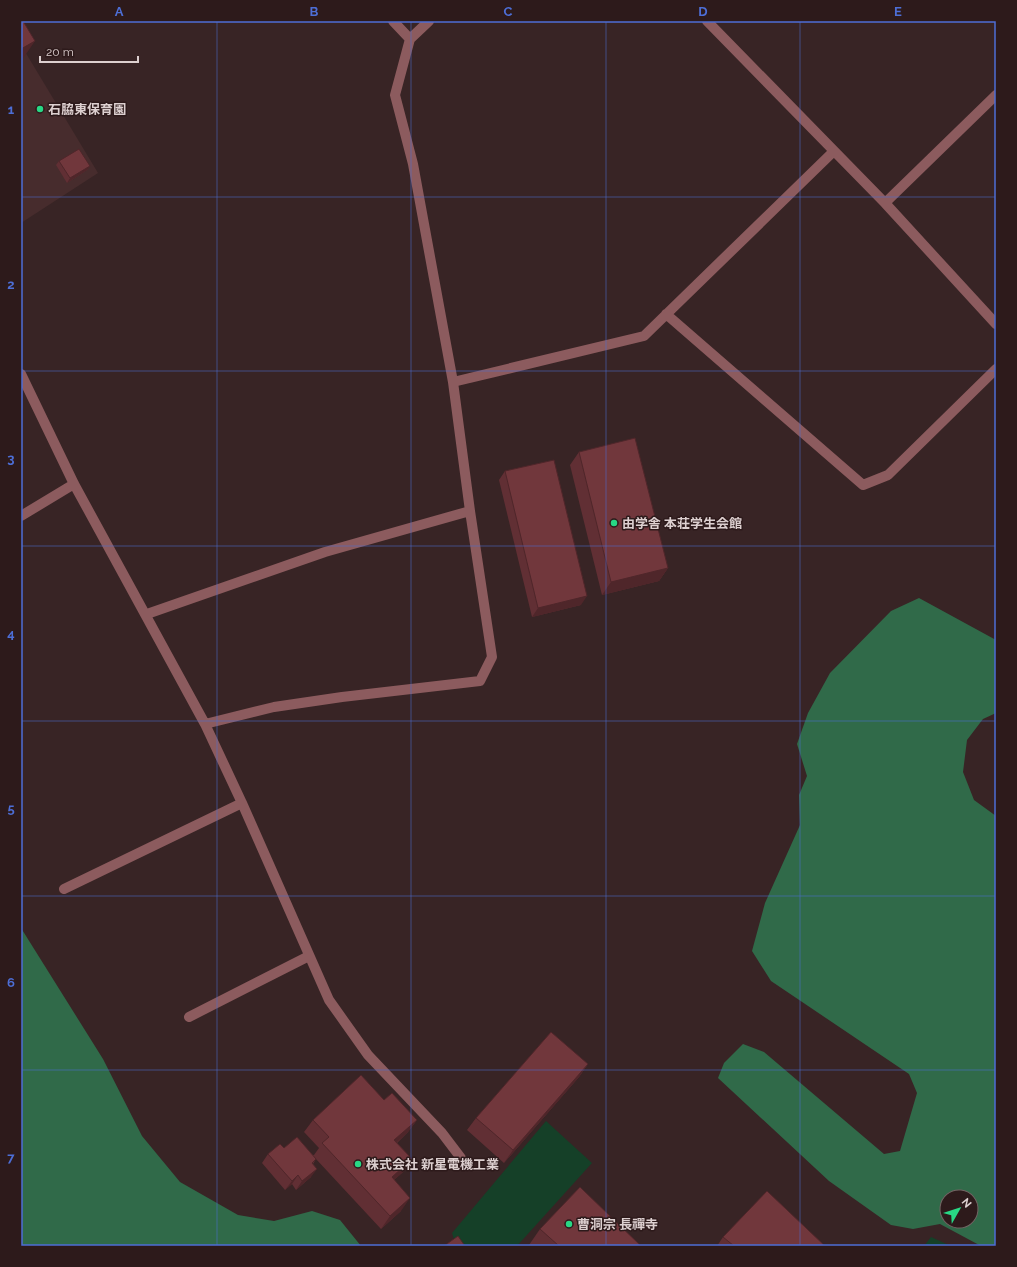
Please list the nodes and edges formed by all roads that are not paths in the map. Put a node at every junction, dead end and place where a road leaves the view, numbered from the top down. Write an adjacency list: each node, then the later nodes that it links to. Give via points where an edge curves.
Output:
1 (393, 21): 4 (street)
2 (429, 21): 4 (street)
3 (707, 21): 6 (street)
4 (410, 39): 12 (street, via 395,95 413,164)
5 (996, 94): 7 (street)
6 (834, 152): 7 (street); 8 (street)
7 (885, 203): 9 (street)
8 (666, 314): 10 (street, via 864,485 888,475); 12 (street, via 644,336)
9 (996, 324)
10 (996, 369)
11 (21, 374): 13 (street)
12 (453, 382): 14 (street)
13 (74, 484): 15 (street); 16 (street)
14 (470, 511): 16 (street, via 325,552); 17 (street, via 492,657 480,681 274,707)
15 (21, 516)
16 (146, 614): 17 (street)
17 (205, 724): 18 (street)
18 (242, 803): 19 (street); 20 (street)
19 (64, 889)
20 (309, 956): 21 (street); 22 (street, via 328,1000 368,1055 442,1133)
21 (189, 1017)
22 (461, 1158)

